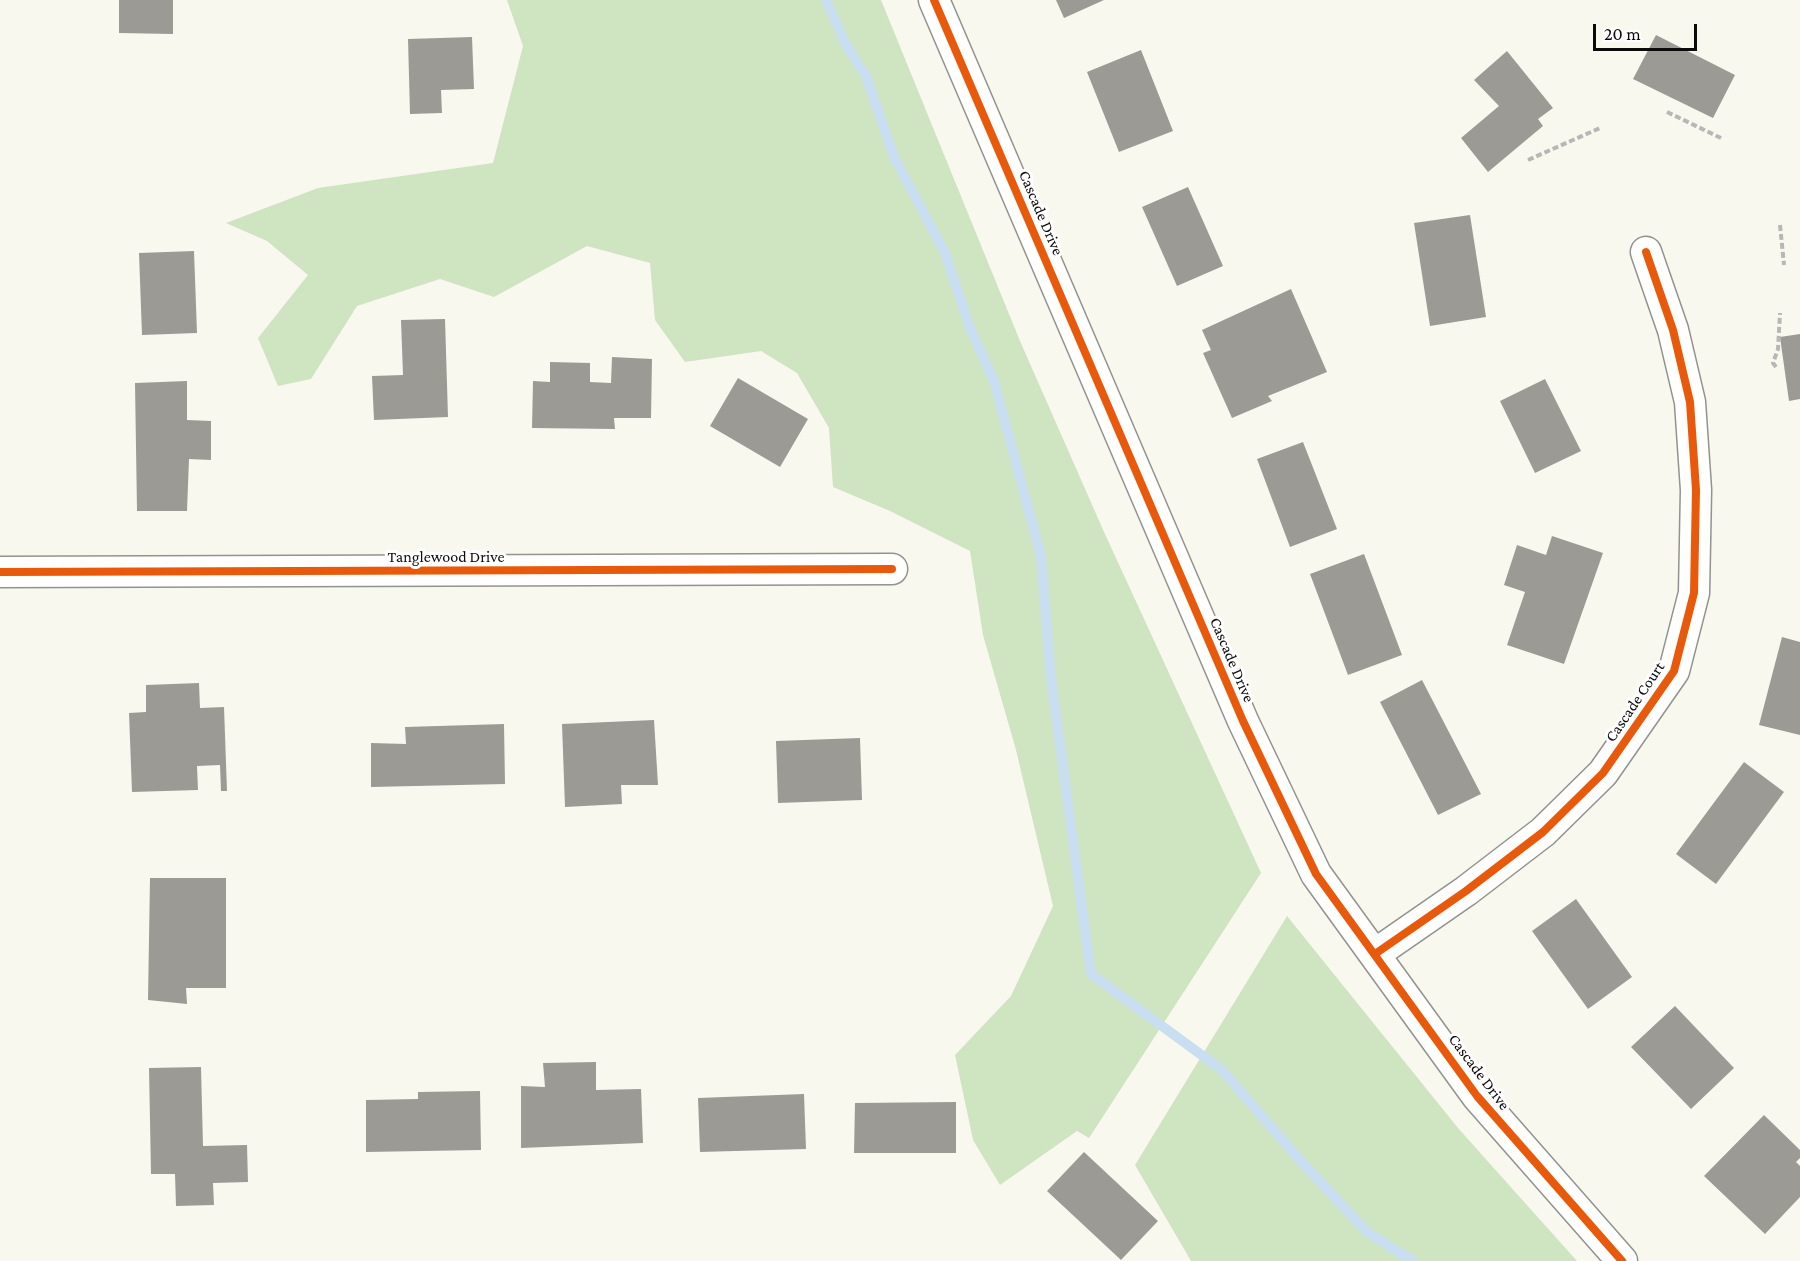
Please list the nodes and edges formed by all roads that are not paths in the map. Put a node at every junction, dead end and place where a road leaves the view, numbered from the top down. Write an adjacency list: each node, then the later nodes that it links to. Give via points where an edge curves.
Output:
1 (934, 0): 5 (street, Cascade Drive, via 1243,721 1316,874)
2 (1646, 252): 5 (street, Cascade Court, via 1673,330 1690,402 1696,490 1694,593 1674,671 1603,773 1543,832)
3 (892, 568): 4 (street, Tanglewood Drive)
4 (0, 572)
5 (1376, 954): 6 (street, Cascade Drive, via 1477,1096)
6 (1622, 1261)

